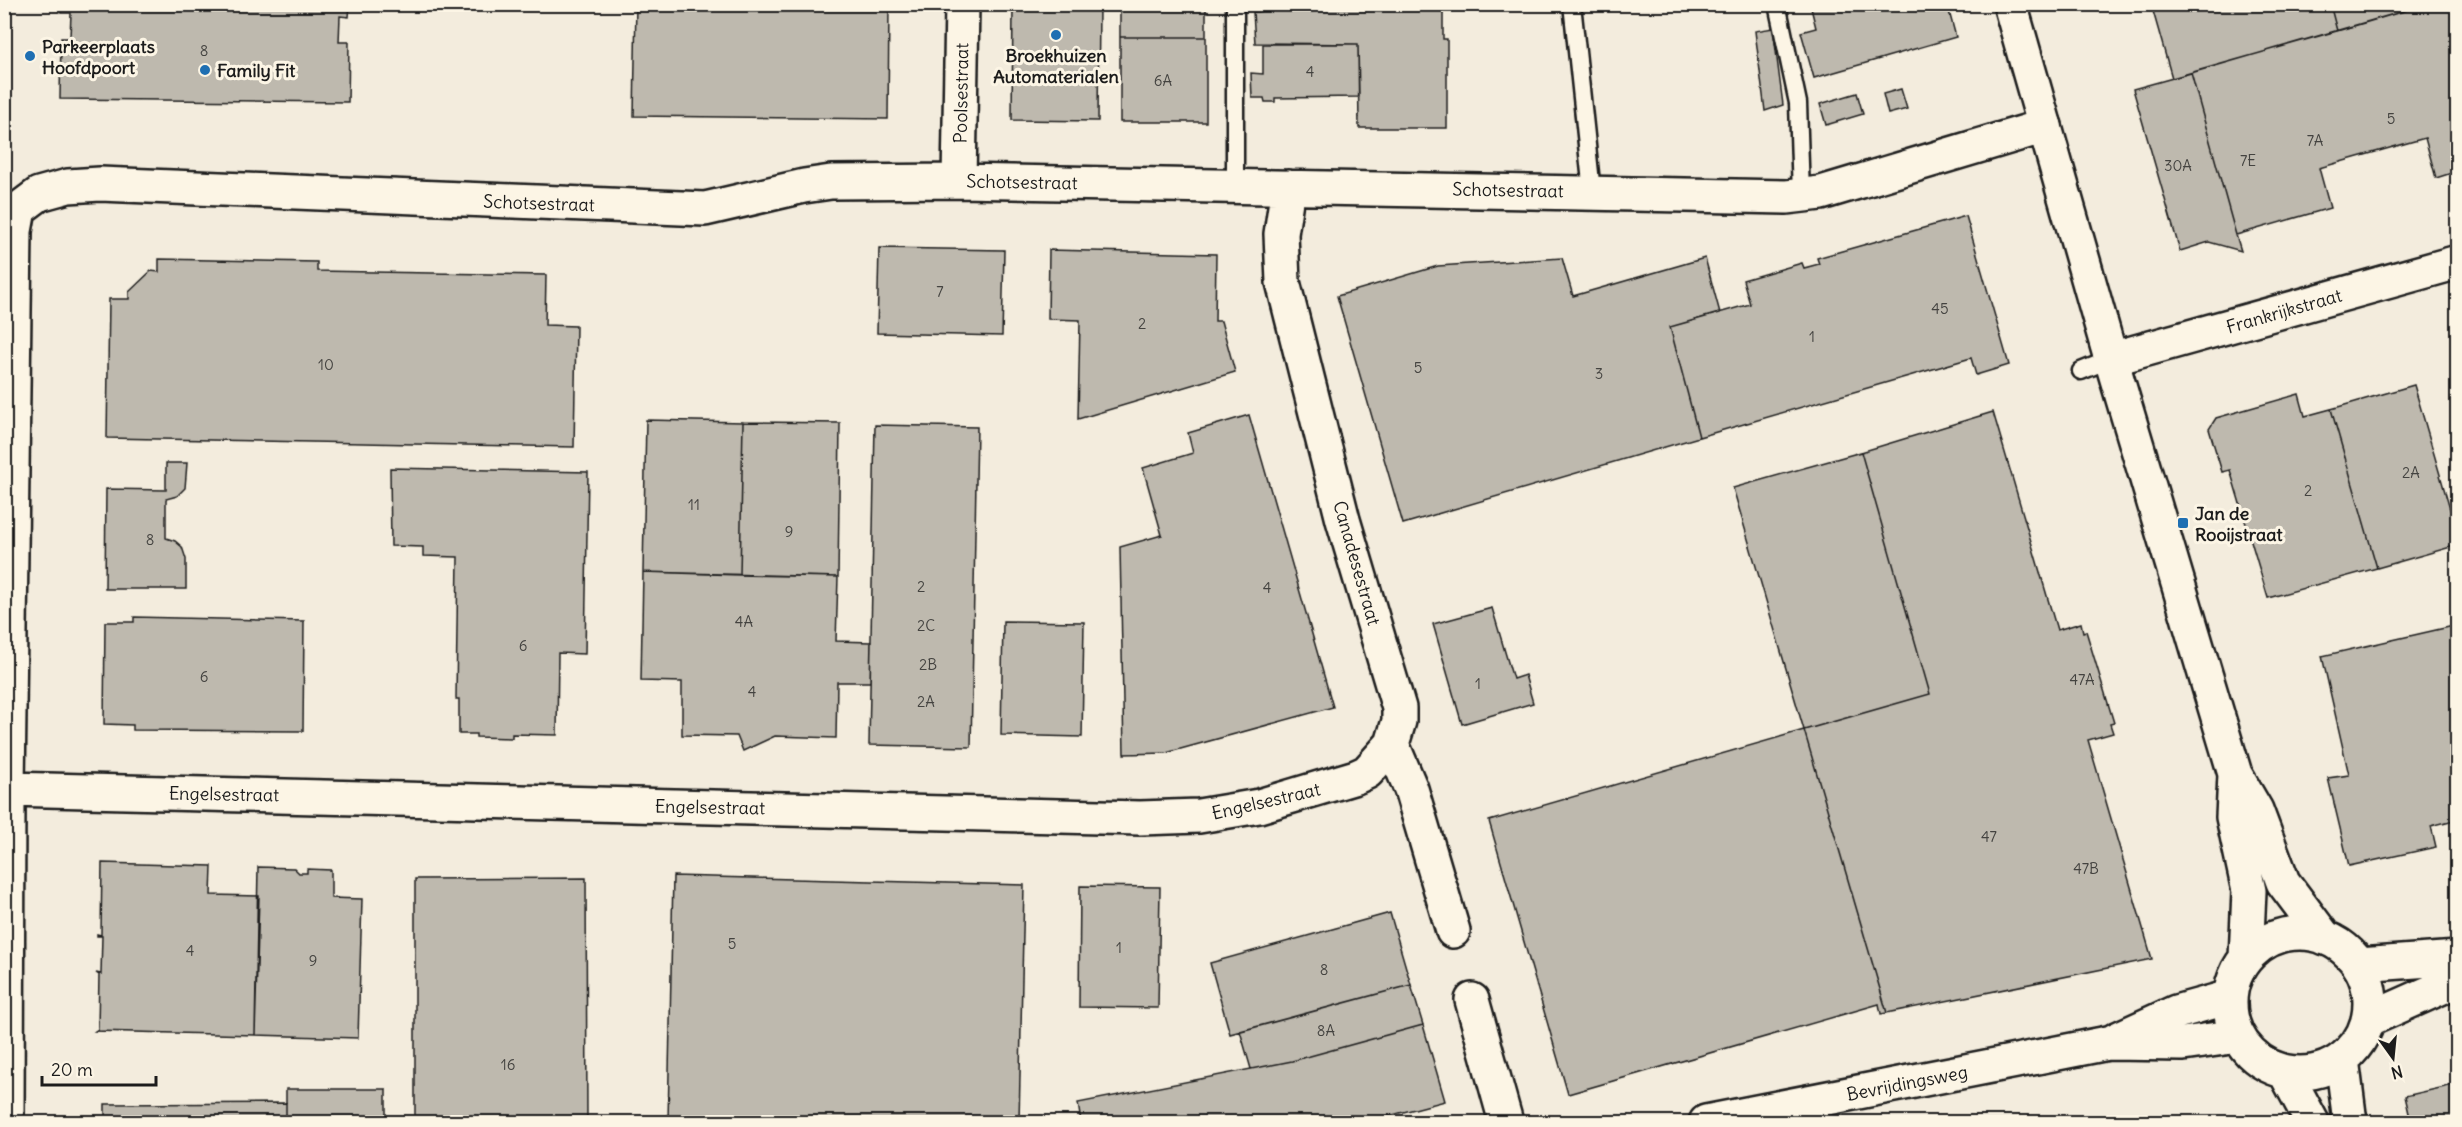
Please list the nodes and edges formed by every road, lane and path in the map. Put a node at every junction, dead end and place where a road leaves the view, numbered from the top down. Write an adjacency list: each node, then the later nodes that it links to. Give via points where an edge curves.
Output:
1 (962, 4): 7 (street, Poolsestraat)
2 (1235, 4): 8 (lane)
3 (1572, 4): 10 (lane)
4 (1777, 4): 11 (lane, via 1797,102)
5 (2010, 4): 6 (street)
6 (2044, 126): 11 (street, Schotsestraat, via 1821,193); 14 (street)
7 (959, 181): 8 (street, Schotsestraat); 12 (street, Schotsestraat, via 831,182 705,209 100,184 68,186)
8 (1235, 185): 9 (street, Schotsestraat)
9 (1288, 187): 10 (street, Schotsestraat); 16 (street, Canadesestraat, via 1281,234 1283,282 1343,520 1399,708)
10 (1592, 192): 11 (street, Schotsestraat)
11 (1801, 195)
12 (12, 202): 18 (street, via 15,231)
13 (2457, 262): 14 (street, Frankrijkstraat)
14 (2111, 359): 15 (lane); 17 (street)
15 (2081, 371)
16 (1392, 744): 18 (street, Engelsestraat, via 1367,772 1337,784 1259,806 1199,816 1140,818); 19 (street, via 1411,789)
17 (2235, 774): 20 (street, via 2256,810 2283,882); 21 (street, via 2233,817 2248,891)
18 (8, 789): 32 (street)
19 (1453, 931)
20 (2325, 938): 21 (street, via 2303,933 2281,936 2262,944); 23 (street, via 2344,949)
21 (2246, 958): 25 (street, via 2235,976)
22 (2457, 958): 23 (street)
23 (2359, 965): 27 (street, via 2368,986)
24 (2457, 980): 27 (street)
25 (2230, 997): 28 (street, via 2231,1017); 29 (street, Bevrijdingsweg, via 2176,1012)
26 (1472, 1000): 33 (street)
27 (2368, 1020): 30 (street, via 2357,1045)
28 (2238, 1036): 29 (street, Bevrijdingsweg, via 2182,1044); 31 (street, via 2250,1053 2266,1065)
29 (2108, 1043): 34 (street, Bevrijdingsweg)
30 (2343, 1059): 31 (street, via 2321,1071); 36 (street)
31 (2284, 1071): 35 (street)
32 (7, 1122)
33 (1506, 1122)
34 (1706, 1122)
35 (2312, 1122)
36 (2350, 1122)

